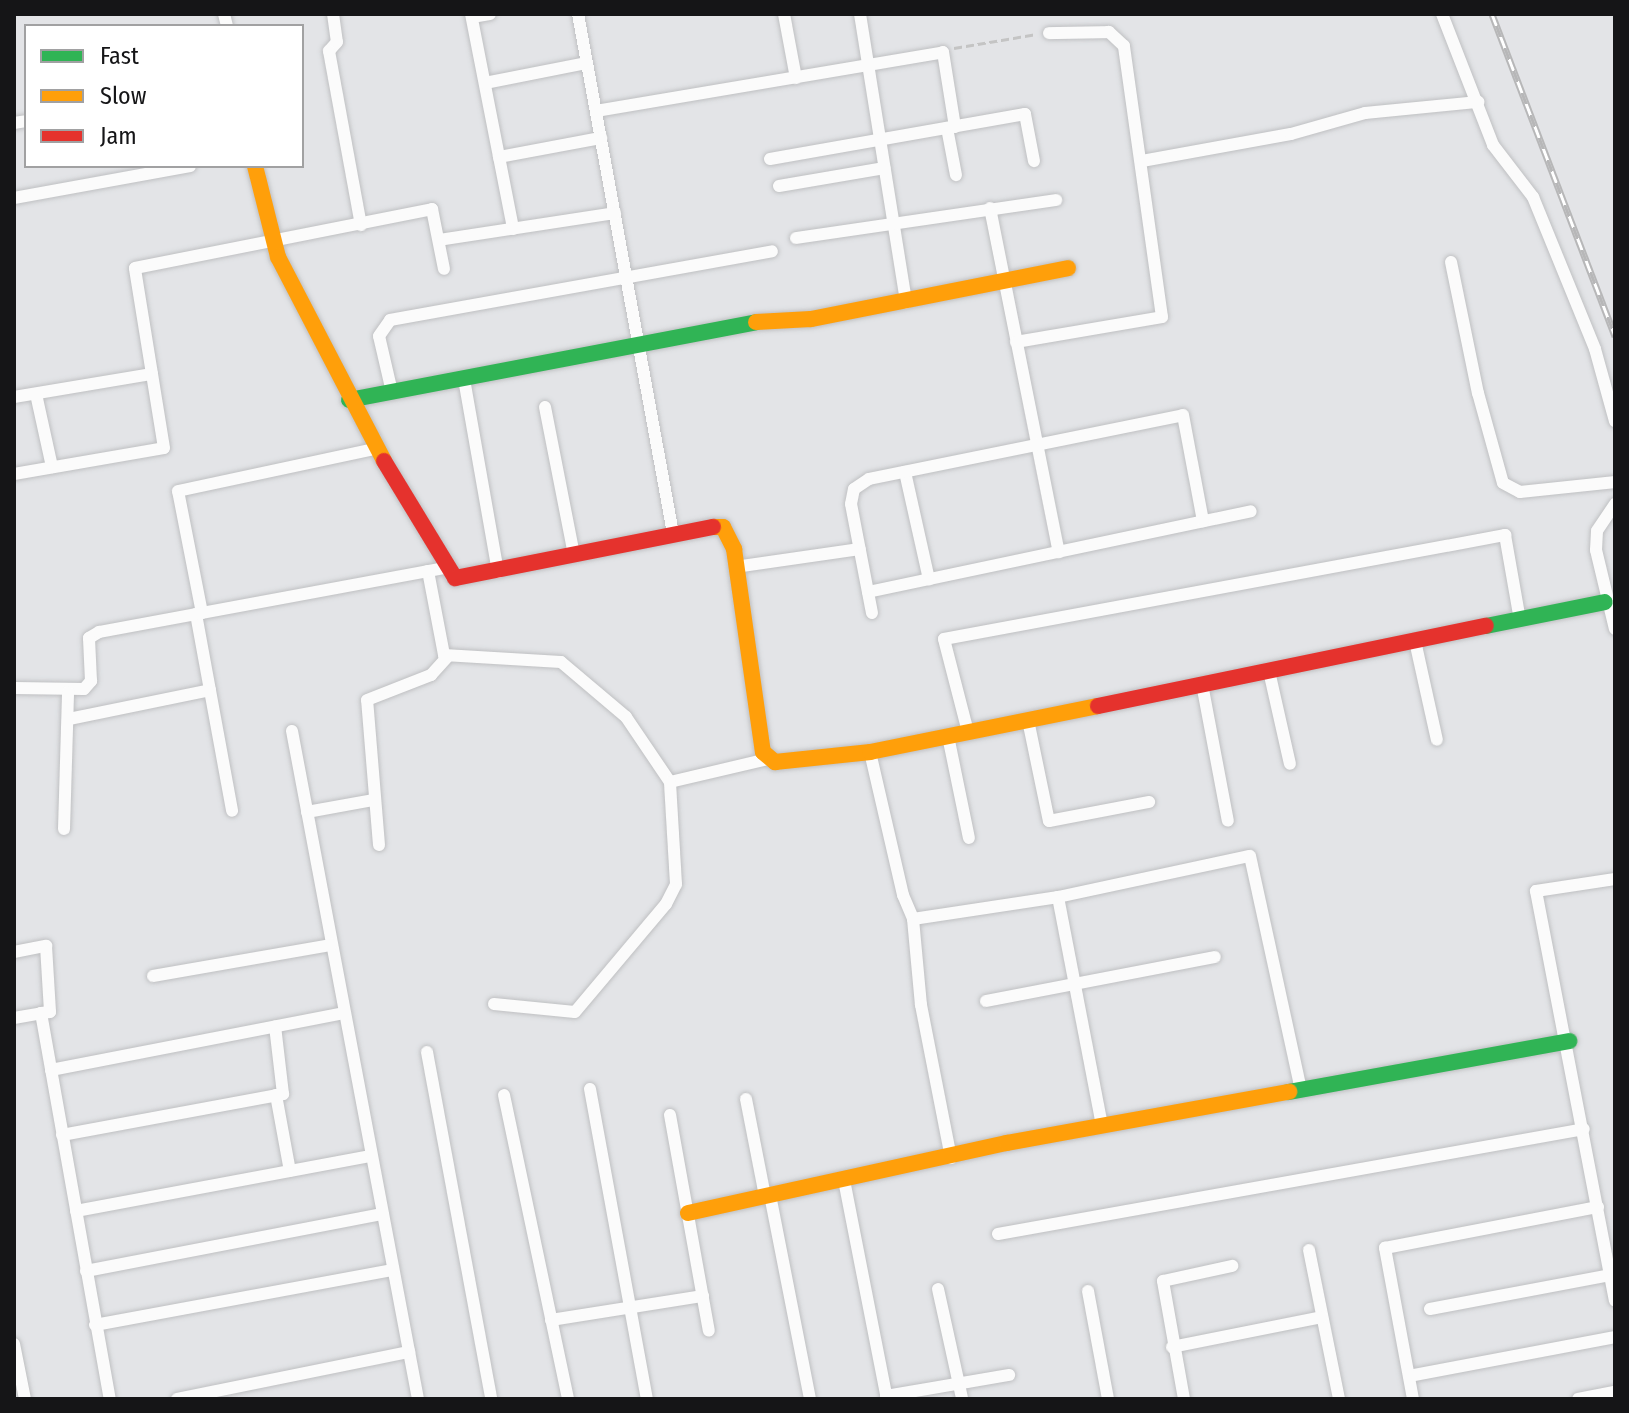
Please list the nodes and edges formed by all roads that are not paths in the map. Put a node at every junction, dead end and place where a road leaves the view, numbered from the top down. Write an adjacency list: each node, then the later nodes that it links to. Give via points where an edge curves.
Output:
1 (333, 14): 31 (street, via 337,42 329,51)
2 (490, 14): 7 (street)
3 (578, 14): 9 (street)
4 (784, 14): 11 (street)
5 (860, 14): 10 (street)
6 (1442, 14): 13 (street)
7 (472, 16): 12 (street)
8 (1049, 33): 21 (street, via 1118,36 1124,46)
9 (587, 63): 12 (street); 14 (street)
10 (868, 68): 11 (street); 15 (street, via 943,52); 17 (street)
11 (796, 78): 14 (street)
12 (485, 83): 18 (street)
13 (1478, 102): 21 (street, via 1365,113 1291,134); 53 (street, via 1493,145 1533,197 1595,349)
14 (596, 111): 16 (street)
15 (951, 127): 17 (street); 20 (street, via 1025,114); 25 (street)
16 (601, 138): 18 (street); 30 (street)
17 (880, 140): 19 (street); 24 (street)
18 (499, 157): 33 (street)
19 (770, 159)
20 (1034, 161)
21 (1142, 161): 44 (street, via 1162,317)
22 (179, 168): 27 (street)
23 (255, 168): 36 (street)
24 (884, 168): 26 (street); 32 (street)
25 (956, 175)
26 (779, 186)
27 (14, 198)
28 (1056, 200): 29 (street)
29 (990, 208): 32 (street); 42 (street)
30 (615, 213): 33 (street); 41 (street)
31 (361, 225): 35 (street, via 432,209); 36 (street)
32 (894, 226): 34 (street); 43 (street)
33 (513, 229): 35 (street)
34 (796, 238)
35 (439, 240): 40 (street)
36 (271, 244): 46 (street, via 135,268); 51 (street)
37 (772, 251): 41 (street)
38 (1451, 262): 59 (street, via 1503,483 1520,492)
39 (1068, 268): 42 (street)
40 (444, 269)
41 (627, 277): 45 (street); 48 (street, via 390,320 379,336)
42 (1004, 279): 43 (street); 44 (street)
43 (906, 302): 45 (street, via 811,319 771,319)
44 (1016, 342): 54 (street)
45 (640, 347): 47 (street); 63 (street)
46 (152, 374): 49 (street); 56 (street, via 164,448)
47 (464, 379): 48 (street); 70 (street)
48 (392, 392): 51 (street)
49 (36, 394): 50 (street); 56 (street)
50 (14, 397)
51 (349, 400): 55 (street)
52 (545, 407): 66 (street)
53 (1615, 421)
54 (1037, 445): 57 (street); 62 (street, via 1183,415); 65 (street)
55 (378, 448): 68 (street); 75 (street, via 178,491)
56 (52, 467): 58 (street)
57 (905, 472): 64 (street, via 869,479 854,489 851,504); 71 (street)
58 (14, 474)
59 (1615, 482)
60 (1615, 504): 73 (street, via 1597,531)
61 (1251, 511): 62 (street)
62 (1203, 521): 65 (street)
63 (673, 533): 66 (street); 67 (street, via 723,527)
64 (860, 549): 67 (street); 72 (street)
65 (1059, 552): 71 (street)
66 (574, 555): 70 (street)
67 (735, 567): 92 (street)
68 (446, 568): 69 (street); 70 (street, via 455,578)
69 (428, 571): 75 (street); 79 (street)
70 (498, 572)
71 (929, 579): 72 (street)
72 (868, 592): 74 (street)
73 (1605, 602): 76 (street); 77 (street)
74 (872, 613)
75 (199, 614): 83 (street); 84 (street, via 93,634 88,646 91,681 84,689)
76 (1520, 620): 78 (street); 88 (street, via 1505,535 944,639)
77 (1615, 629)
78 (1415, 641): 80 (street); 90 (street)
79 (447, 657): 94 (street, via 561,662 626,717); 95 (street, via 431,675 367,700)
80 (1269, 671): 81 (street); 93 (street)
81 (1202, 684): 86 (street); 99 (street)
82 (14, 688): 84 (street)
83 (210, 690): 85 (street); 97 (street)
84 (68, 692): 85 (street)
85 (69, 719): 100 (street)
86 (1028, 720): 88 (street); 96 (street, via 1049,821)
87 (292, 731): 98 (street)
88 (968, 732): 89 (street)
89 (948, 736): 91 (street); 101 (street)
90 (1437, 740)
91 (870, 752): 92 (street, via 787,762); 105 (street)
92 (768, 759): 94 (street)
93 (1290, 764)
94 (670, 782): 112 (street, via 676,884 666,904 575,1012)
95 (374, 800): 98 (street); 102 (street)
96 (1149, 802)
97 (232, 811)
98 (307, 812): 106 (street)
99 (1228, 821)
100 (64, 829)
101 (969, 838)
102 (379, 845)
103 (1615, 879): 117 (street, via 1536,891)
104 (1058, 897): 105 (street); 110 (street); 121 (street, via 1250,856)
105 (913, 919): 130 (street, via 921,1005)
106 (331, 945): 109 (street); 114 (street)
107 (14, 952): 113 (street, via 46,946 50,1012)
108 (1215, 957): 110 (street)
109 (153, 976)
110 (1071, 985): 111 (street); 126 (street)
111 (986, 1001)
112 (494, 1004)
113 (41, 1013): 115 (street); 119 (street)
114 (344, 1013): 116 (street); 129 (street)
115 (14, 1018)
116 (275, 1026): 119 (street); 122 (street, via 283,1094)
117 (1569, 1041): 121 (street); 127 (street)
118 (427, 1052): 168 (street)
119 (51, 1070): 128 (street)
120 (590, 1089): 148 (street)
121 (1301, 1089): 126 (street)
122 (276, 1095): 128 (street); 131 (street)
123 (504, 1095): 151 (street)
124 (746, 1099): 133 (street)
125 (670, 1115): 136 (street)
126 (1102, 1126): 130 (street)
127 (1584, 1129): 134 (street); 138 (street)
128 (62, 1135): 135 (street)
129 (371, 1156): 131 (street); 137 (street)
130 (951, 1158): 132 (street)
131 (290, 1171): 135 (street)
132 (844, 1180): 133 (street); 162 (street)
133 (768, 1196): 136 (street); 171 (street)
134 (1598, 1207): 143 (street); 159 (street, via 1385,1248)
135 (76, 1211): 142 (street)
136 (688, 1213): 146 (street)
137 (383, 1214): 141 (street); 142 (street)
138 (998, 1234)
139 (1309, 1250): 150 (street)
140 (1232, 1266): 156 (street, via 1163,1281)
141 (393, 1270): 152 (street); 157 (street)
142 (86, 1271): 152 (street)
143 (1610, 1275): 147 (street); 149 (street)
144 (938, 1289): 160 (street)
145 (1088, 1291): 172 (street)
146 (703, 1296): 148 (street); 153 (street)
147 (1615, 1300)
148 (630, 1307): 151 (street); 170 (street)
149 (1430, 1309)
150 (1322, 1317): 156 (street); 174 (street)
151 (551, 1320): 169 (street)
152 (95, 1325): 165 (street)
153 (709, 1331)
154 (1615, 1337): 159 (street)
155 (14, 1344): 164 (street)
156 (1172, 1347): 173 (street)
157 (409, 1352): 166 (street); 167 (street)
158 (1009, 1375): 160 (street)
159 (1409, 1376): 175 (street)
160 (959, 1384): 162 (street); 163 (street)
161 (1615, 1392): 176 (street)
162 (887, 1397)
163 (962, 1398)
164 (25, 1399)
165 (110, 1399)
166 (177, 1399)
167 (418, 1399)
168 (491, 1399)
169 (568, 1399)
170 (647, 1399)
171 (810, 1399)
172 (1108, 1399)
173 (1184, 1399)
174 (1339, 1399)
175 (1413, 1399)
176 (1578, 1399)

